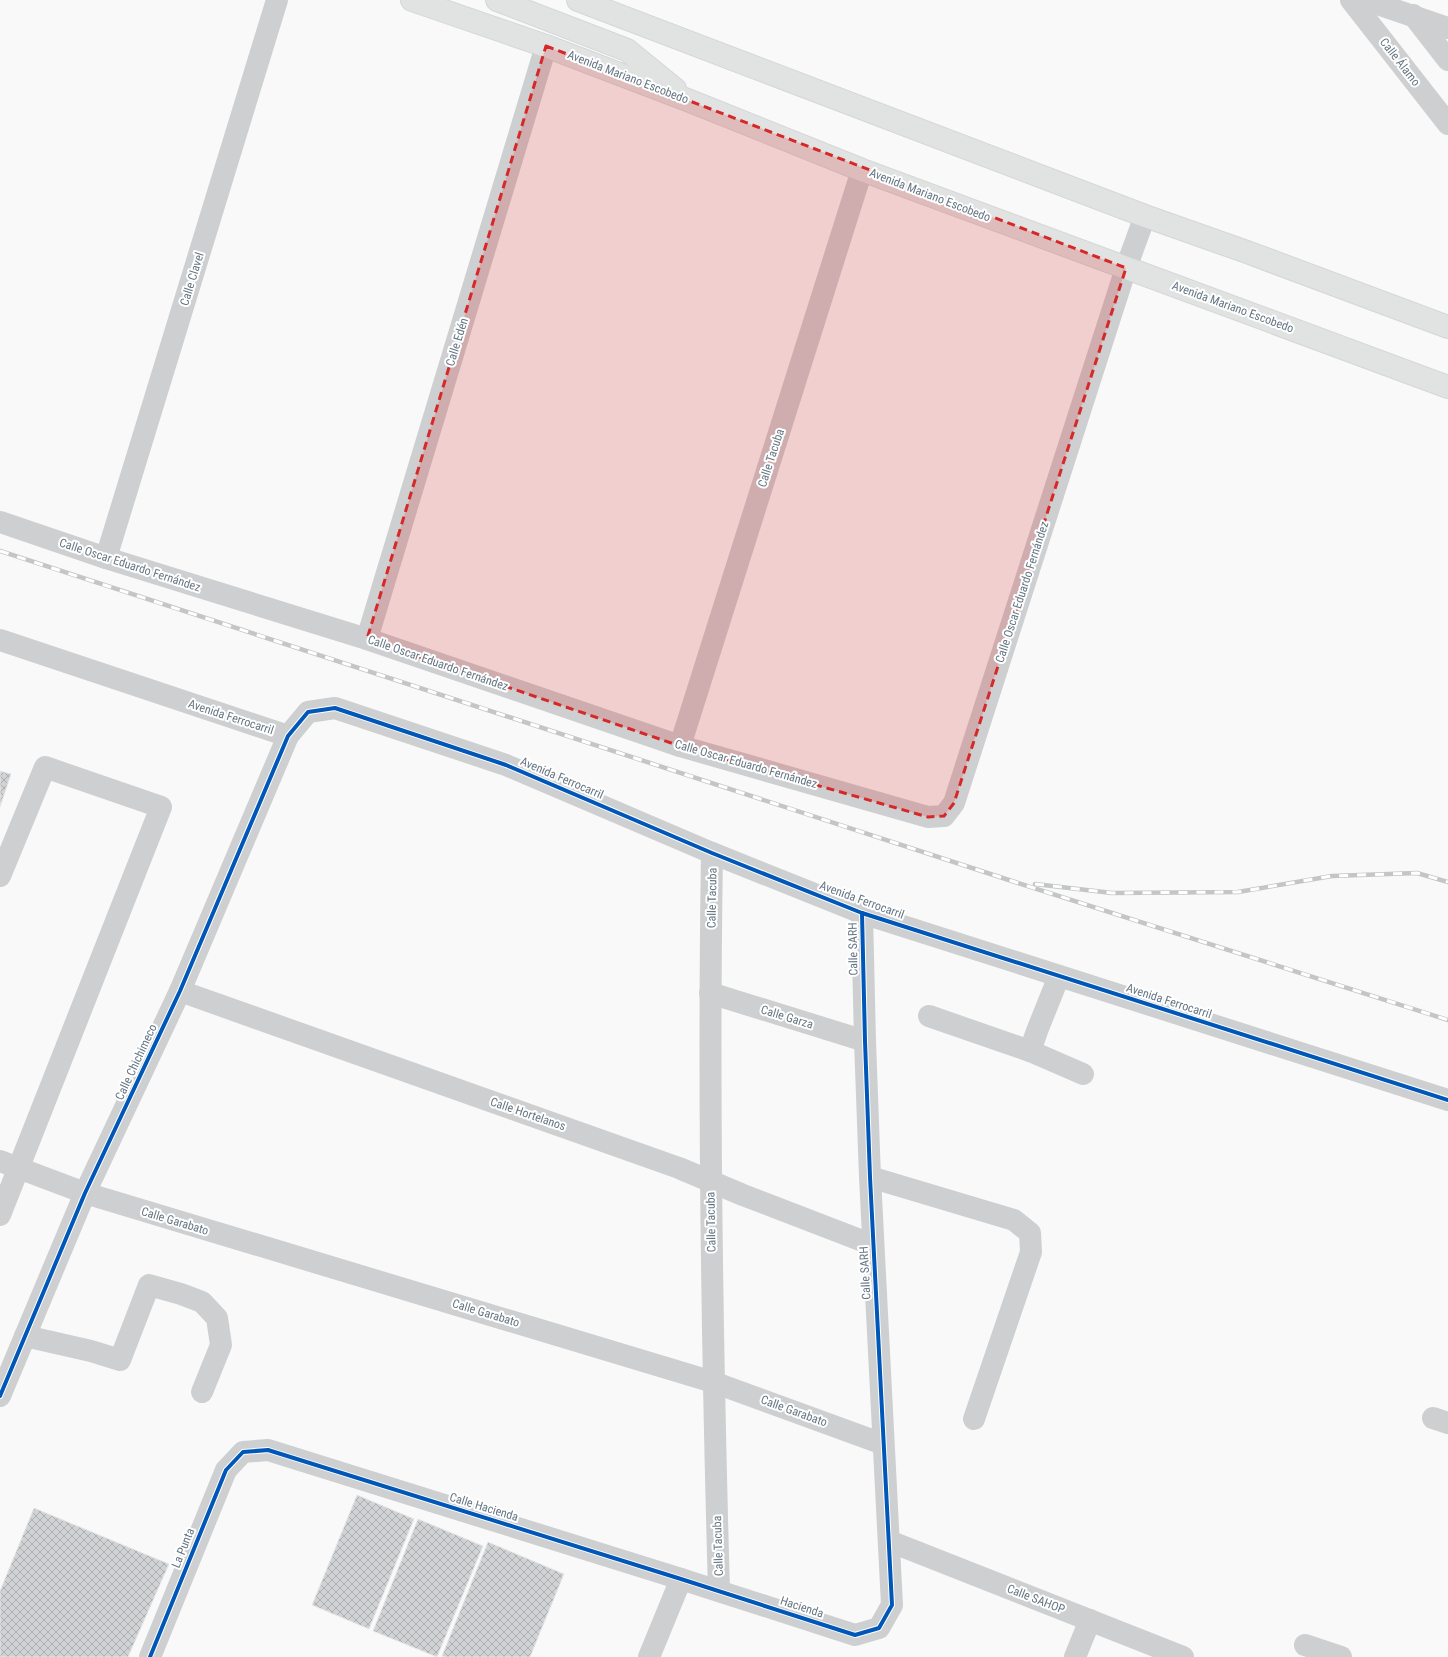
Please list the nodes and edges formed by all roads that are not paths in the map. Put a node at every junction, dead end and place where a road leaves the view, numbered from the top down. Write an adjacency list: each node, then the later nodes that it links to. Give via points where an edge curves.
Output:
1 (277, 0): 20 (street, Calle Clavel)
2 (412, 0): 10 (main road, Avenida Mariano Escobedo)
3 (497, 0): 12 (main road, via 627,50)
4 (578, 0): 15 (main road)
5 (1351, 0): 13 (street, Calle Álamo)
6 (1366, 0): 8 (street)
7 (1402, 0): 8 (street)
8 (1415, 17): 9 (street); 11 (street)
9 (1448, 28)
10 (546, 46): 12 (main road, Avenida Mariano Escobedo); 21 (street, Calle Edén)
11 (1448, 60)
12 (690, 101): 14 (main road, Avenida Mariano Escobedo)
13 (1448, 124)
14 (862, 170): 16 (main road, Avenida Mariano Escobedo); 24 (street, Calle Tacuba)
15 (1144, 216): 16 (street); 17 (main road)
16 (1126, 268): 18 (main road, Avenida Mariano Escobedo); 24 (street, Calle Oscar Eduardo Fernández, via 957,795 944,816 928,817)
17 (1448, 327)
18 (1448, 387)
19 (0, 522): 20 (street, Calle Oscar Eduardo Fernández)
20 (106, 558): 21 (street, Calle Oscar Eduardo Fernández)
21 (367, 639): 24 (street, Calle Oscar Eduardo Fernández)
22 (0, 640): 23 (street, Avenida Ferrocarril)
23 (288, 736): 25 (street, Avenida Ferrocarril, via 308,712 335,708 506,765); 29 (street, Calle Chichimeco)
24 (680, 746)
25 (712, 853): 27 (street, Avenida Ferrocarril); 30 (street, Calle Tacuba)
26 (0, 876): 36 (street, via 45,767 161,807)
27 (862, 913): 28 (street, Avenida Ferrocarril); 32 (street, Calle SARH)
28 (1059, 976): 33 (street); 35 (street, Avenida Ferrocarril)
29 (180, 991): 38 (street, Calle Hortelanos, via 679,1168); 39 (street, Calle Chichimeco)
30 (710, 993): 32 (street, Calle Garza); 38 (street, Calle Tacuba)
31 (929, 1016): 33 (street)
32 (865, 1041): 37 (street, Calle SARH)
33 (1030, 1051): 34 (street)
34 (1083, 1074)
35 (1448, 1100)
36 (9, 1165): 39 (street, Calle Garabato); 40 (street)
37 (870, 1177): 41 (street, Calle SARH); 46 (street, via 1014,1220 1030,1233 1031,1252)
38 (711, 1182): 41 (street, Calle Hortelanos); 43 (street, Calle Tacuba)
39 (85, 1194): 42 (street, Calle Chichimeco); 43 (street, Calle Garabato)
40 (0, 1215)
41 (873, 1245): 47 (street, Calle SARH)
42 (25, 1336): 44 (street, via 120,1360 149,1285 181,1294 202,1302 217,1318 221,1345); 45 (street, Calle Chichimeco)
43 (713, 1382): 47 (street, Calle Garabato); 51 (street, Calle Tacuba)
44 (202, 1392)
45 (0, 1396)
46 (974, 1420)
47 (883, 1444): 49 (street, Calle SARH)
48 (243, 1452): 50 (street, Calle Hacienda, via 268,1450); 55 (street, La Punta, via 226,1470)
49 (889, 1541): 52 (street, Calle SAHOP); 53 (street, Calle SARH, via 892,1605)
50 (681, 1579): 51 (street, Calle Hacienda); 56 (street)
51 (719, 1591): 53 (street, Hacienda, via 855,1635)
52 (1090, 1620): 57 (street); 58 (street, Calle SAHOP)
53 (879, 1628)
54 (1305, 1645): 59 (street)
55 (150, 1657)
56 (649, 1657)
57 (1075, 1657)
58 (1183, 1657)
59 (1341, 1657)

